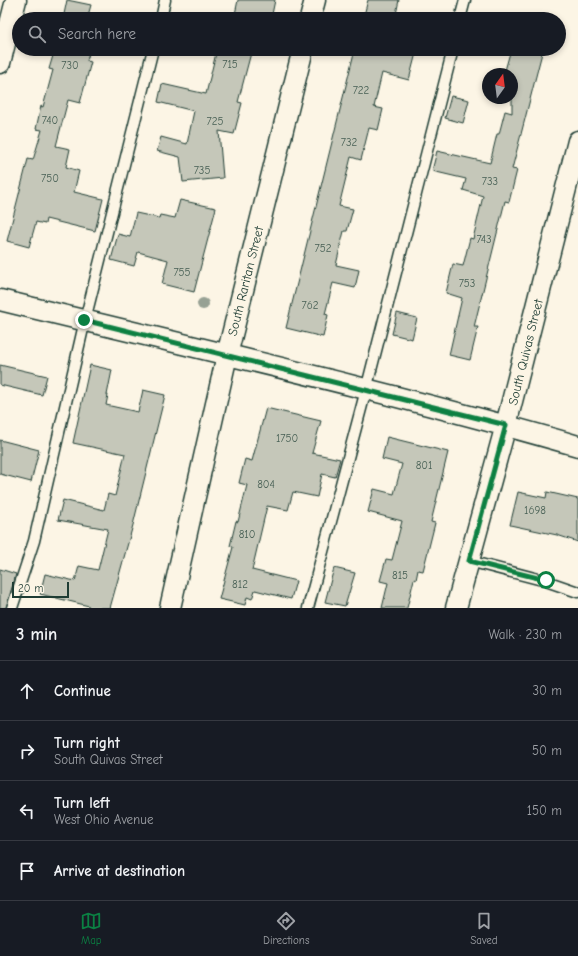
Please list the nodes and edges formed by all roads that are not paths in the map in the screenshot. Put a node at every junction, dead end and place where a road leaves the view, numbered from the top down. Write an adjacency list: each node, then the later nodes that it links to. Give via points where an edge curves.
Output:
1 (16, 0): 5 (street)
2 (165, 0): 6 (lane)
3 (315, 0): 7 (street)
4 (465, 0): 8 (lane)
5 (13, 12)
6 (162, 12)
7 (312, 12)
8 (462, 12)
9 (12, 16): 13 (street)
10 (151, 56): 16 (lane)
11 (301, 56): 17 (street, South Raritan Street)
12 (451, 56): 18 (lane)
13 (0, 63)
14 (578, 141): 19 (street, South Quivas Street)
15 (0, 300): 16 (street)
16 (84, 320): 17 (street); 23 (lane, via 34,541)
17 (227, 355): 18 (street); 24 (street, South Raritan Street)
18 (366, 390): 19 (street); 25 (lane)
19 (506, 425): 20 (street); 21 (street, South Quivas Street)
20 (578, 446)
21 (469, 561): 22 (lane, via 546,580); 26 (street, South Quivas Street)
22 (578, 592)
23 (12, 608)
24 (170, 608)
25 (308, 608)
26 (456, 608)

